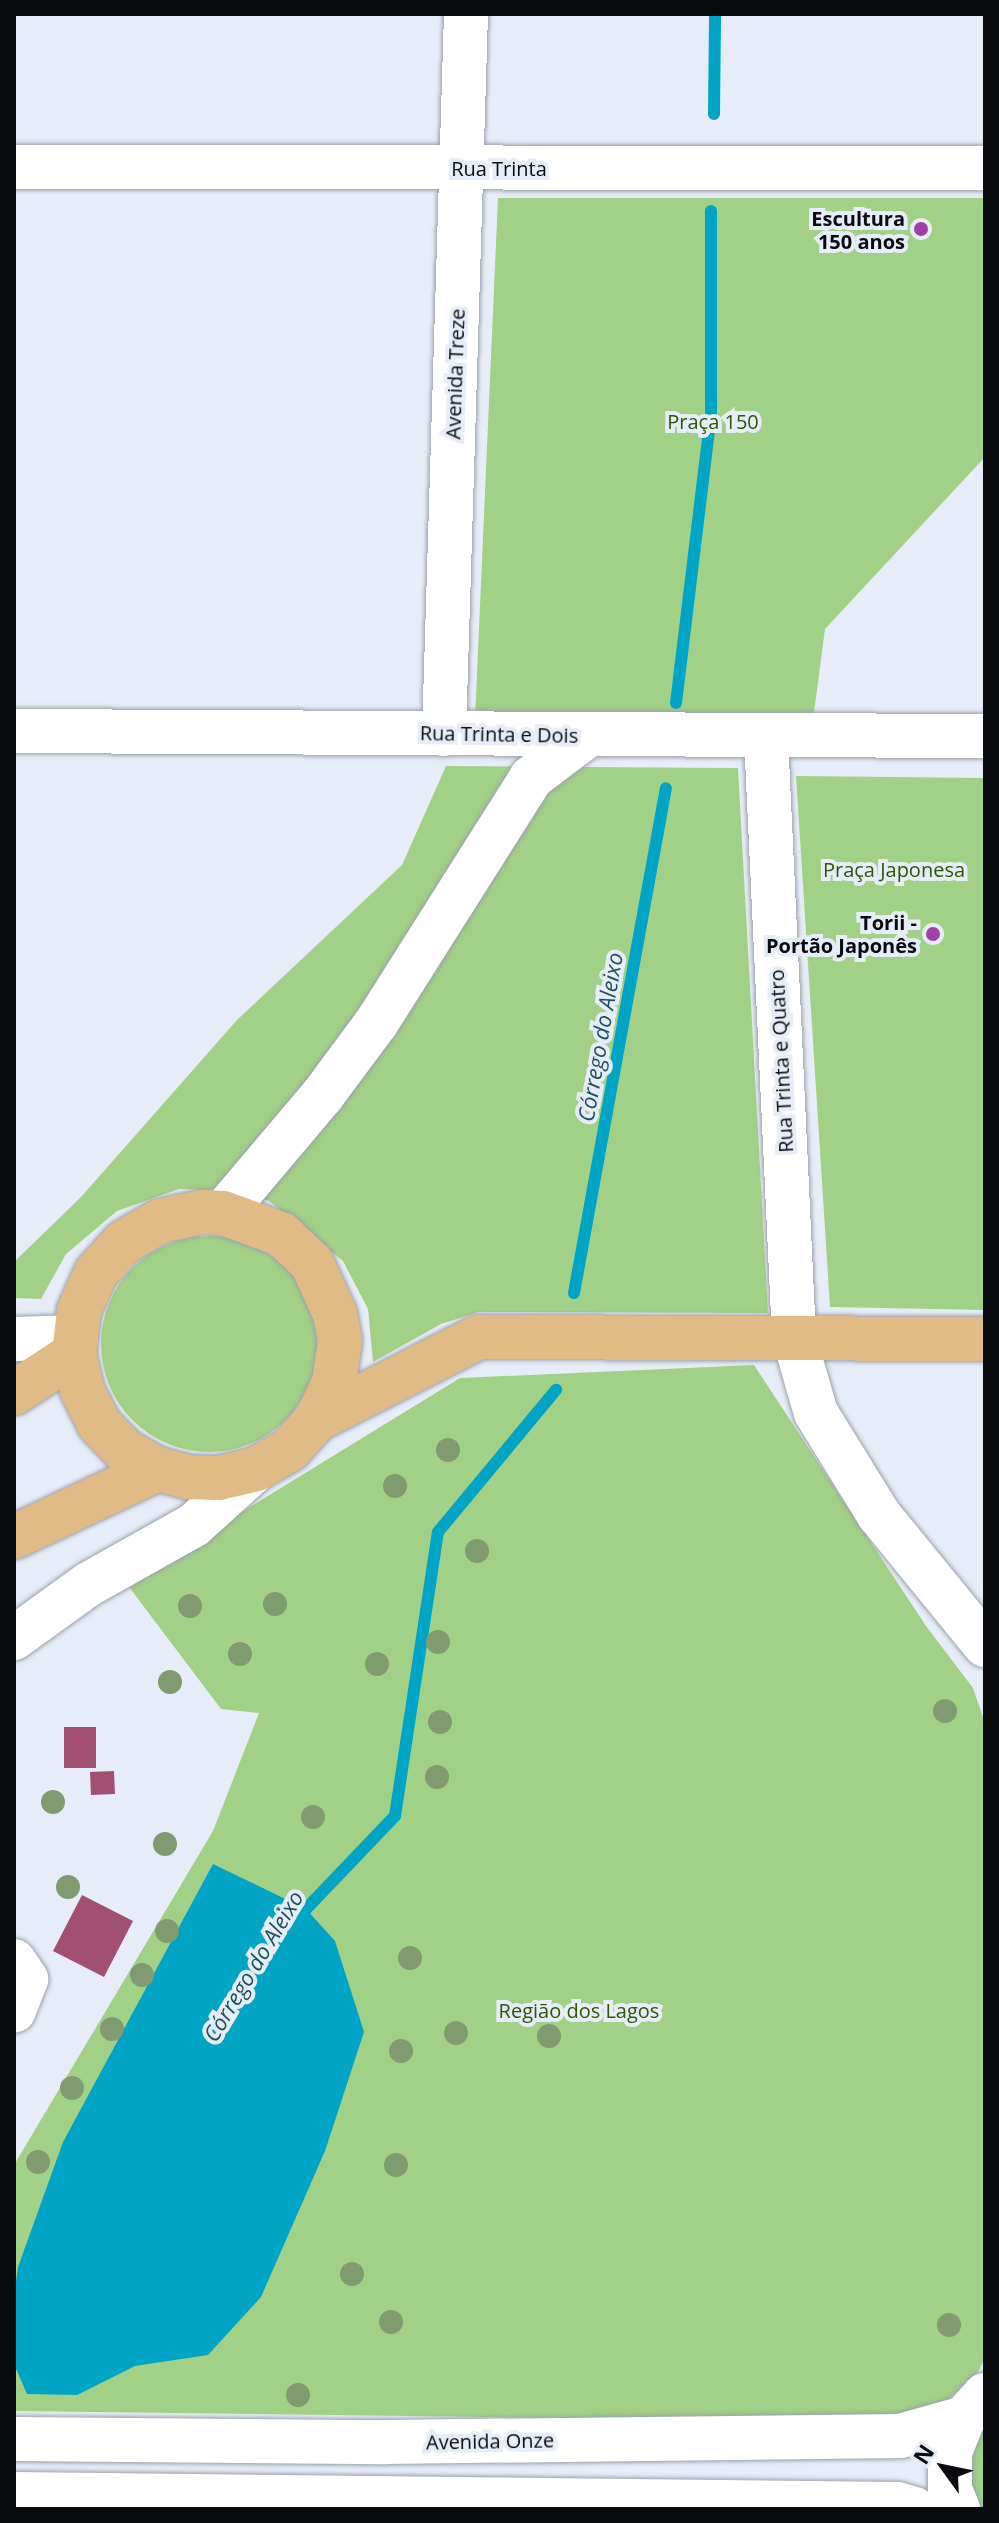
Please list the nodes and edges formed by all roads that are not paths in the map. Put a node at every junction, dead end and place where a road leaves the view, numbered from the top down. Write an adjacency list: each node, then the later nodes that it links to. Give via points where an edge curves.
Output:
1 (466, 14): 4 (street, Avenida Treze)
2 (14, 167): 4 (street, Rua Trinta)
3 (985, 168): 4 (street, Rua Trinta)
4 (462, 169): 6 (street, Avenida Treze)
5 (14, 731): 6 (street, Rua Trinta e Dois)
6 (444, 734): 7 (street, Rua Trinta e Dois)
7 (588, 735): 9 (street, Rua Trinta e Dois); 10 (street, via 531,778 377,1022)
8 (985, 736): 9 (street, Rua Trinta e Dois)
9 (766, 737): 11 (street, Rua Trinta e Quatro)
10 (223, 1213): 14 (main road, via 160,1221 124,1242 96,1273 79,1311); 16 (main road, via 281,1234 312,1263 335,1314 340,1341 334,1383)
11 (794, 1337): 13 (main road); 16 (main road, via 479,1337); 21 (street, Rua Trinta e Quatro, via 816,1413 879,1515)
12 (14, 1339): 14 (street)
13 (985, 1339)
14 (75, 1345): 15 (main road); 17 (main road, via 82,1390 99,1424 125,1451)
15 (14, 1393)
16 (316, 1420): 18 (main road, via 290,1449)
17 (158, 1469): 18 (main road, via 218,1478); 19 (main road)
18 (256, 1469): 20 (street, via 194,1525 89,1584)
19 (14, 1537)
20 (14, 1638)
21 (985, 1645)
22 (14, 1961): 23 (street, via 26,1979)
23 (14, 2011)
24 (979, 2400): 25 (street, Avenida Onze, via 900,2436 385,2442); 28 (street, via 950,2452 950,2489)
25 (14, 2439)
26 (14, 2494): 27 (street, via 897,2504)
27 (914, 2509)
28 (958, 2509)

